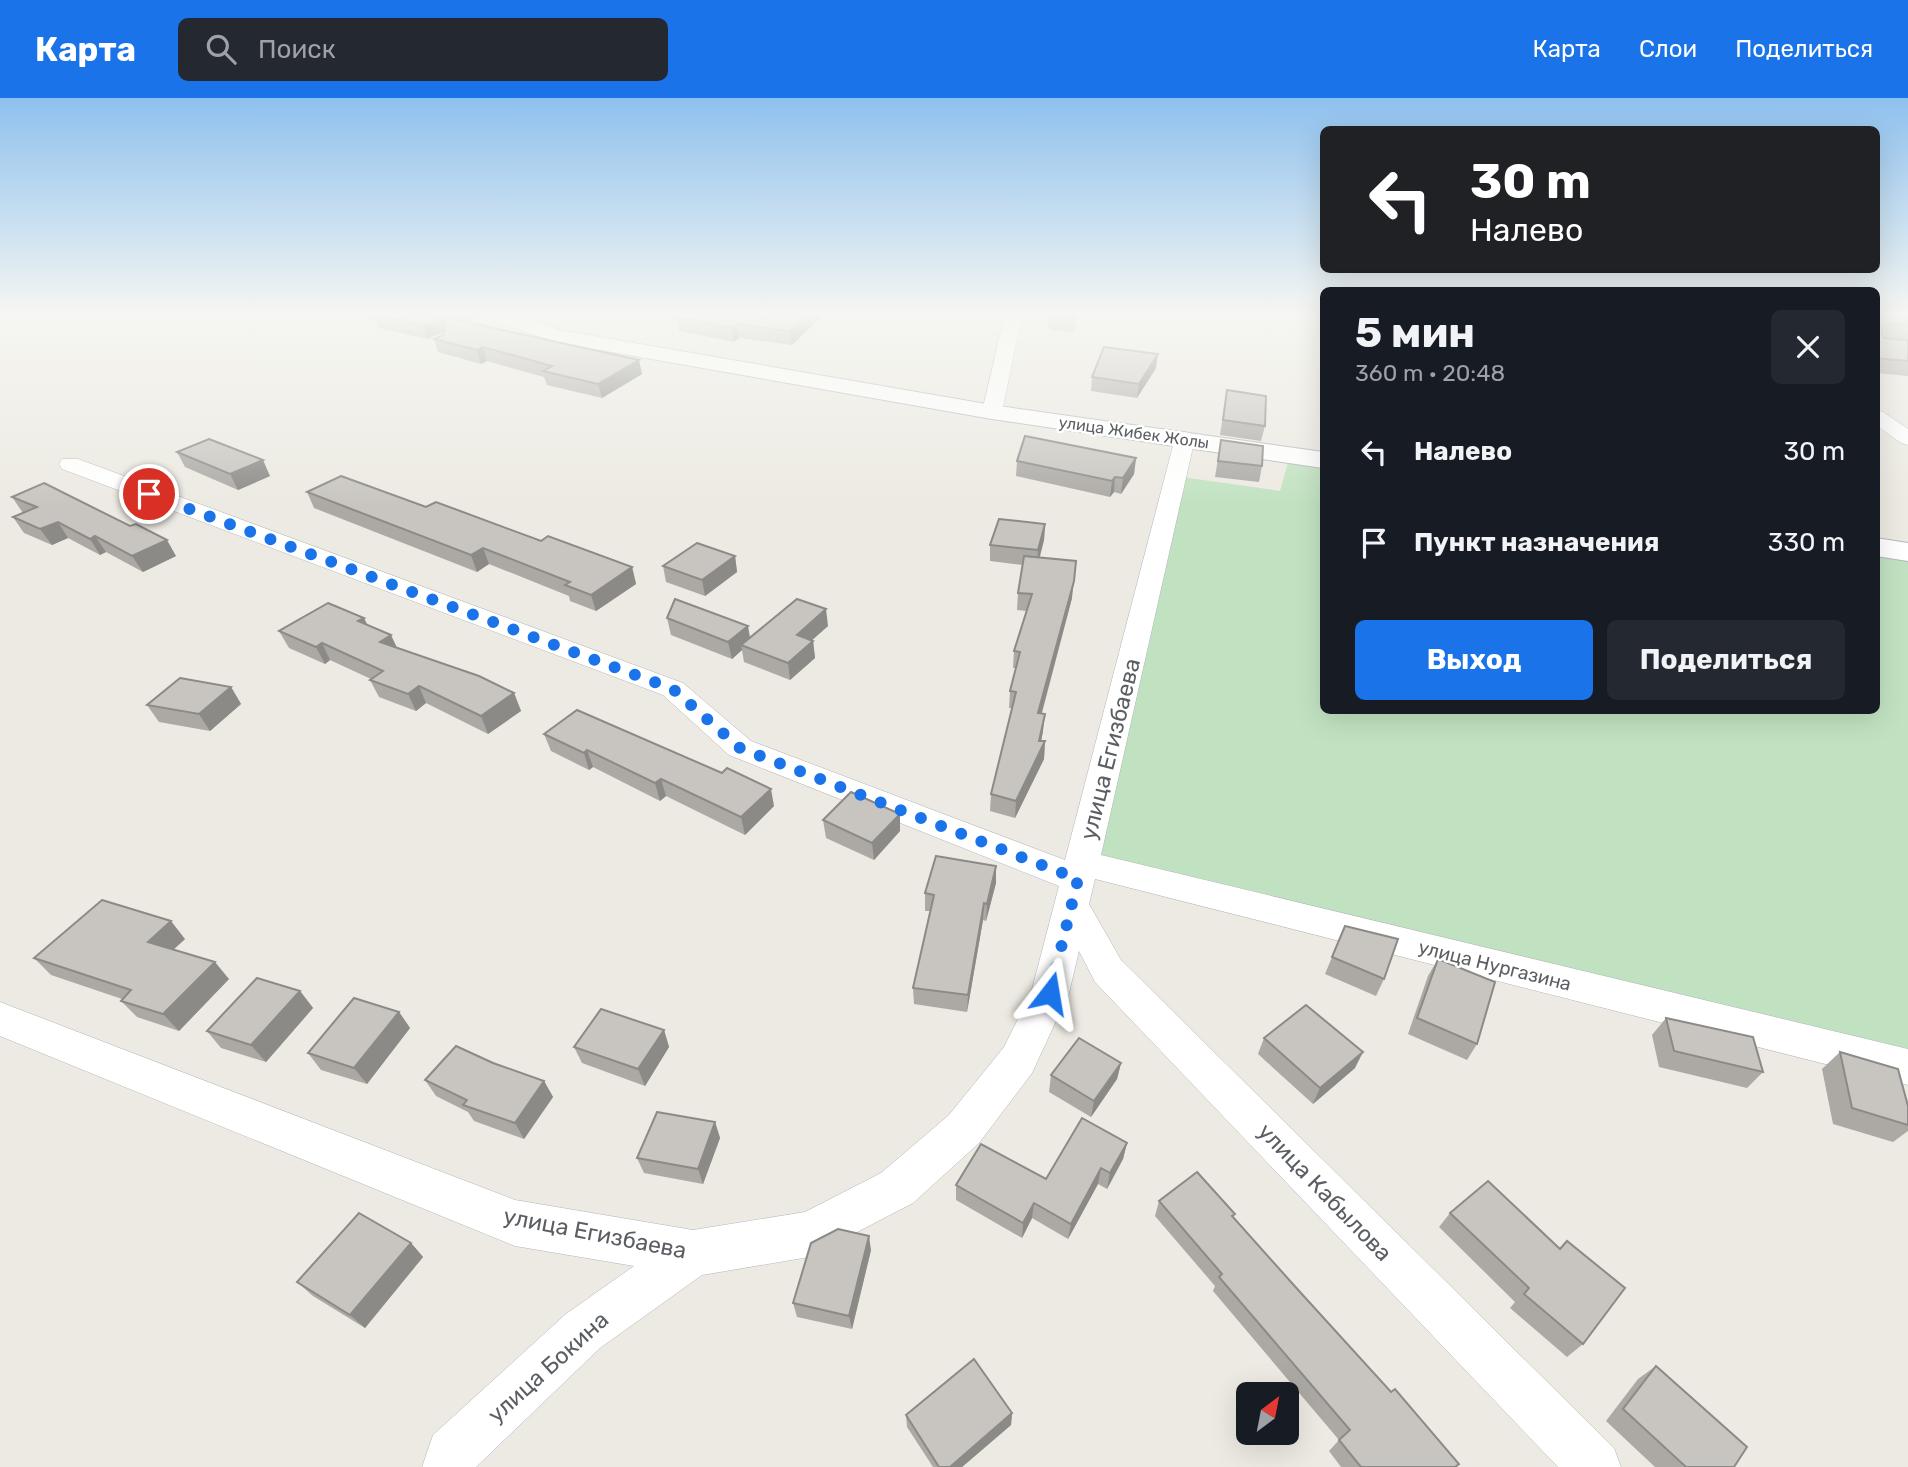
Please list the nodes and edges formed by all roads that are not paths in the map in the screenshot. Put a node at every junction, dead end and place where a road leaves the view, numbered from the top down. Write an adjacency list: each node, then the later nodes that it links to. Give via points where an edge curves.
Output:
1 (796, 378): 3 (main road, улица Жибек Жолы)
2 (1000, 378): 3 (street)
3 (992, 412): 7 (main road, улица Жибек Жолы)
4 (1880, 418): 6 (street)
5 (1880, 419): 8 (street)
6 (1908, 423)
7 (1185, 438): 9 (main road, улица Жибек Жолы); 13 (street, улица Егизбаева)
8 (1908, 439)
9 (1320, 460)
10 (70, 464): 13 (street, улица Нургазина, via 673,689 740,748)
11 (1880, 548): 12 (main road)
12 (1908, 552)
13 (1078, 882): 15 (street, улица Нургазина); 16 (street, улица Егизбаева, via 1050,993 1018,1060 964,1129 897,1188 809,1234); 18 (street, улица Кабылова, via 1108,971)
14 (0, 1019): 16 (street, улица Егизбаева, via 515,1223)
15 (1908, 1067)
16 (693, 1253): 17 (street, улица Бокина, via 583,1331 452,1454)
17 (448, 1467)
18 (1595, 1467)

